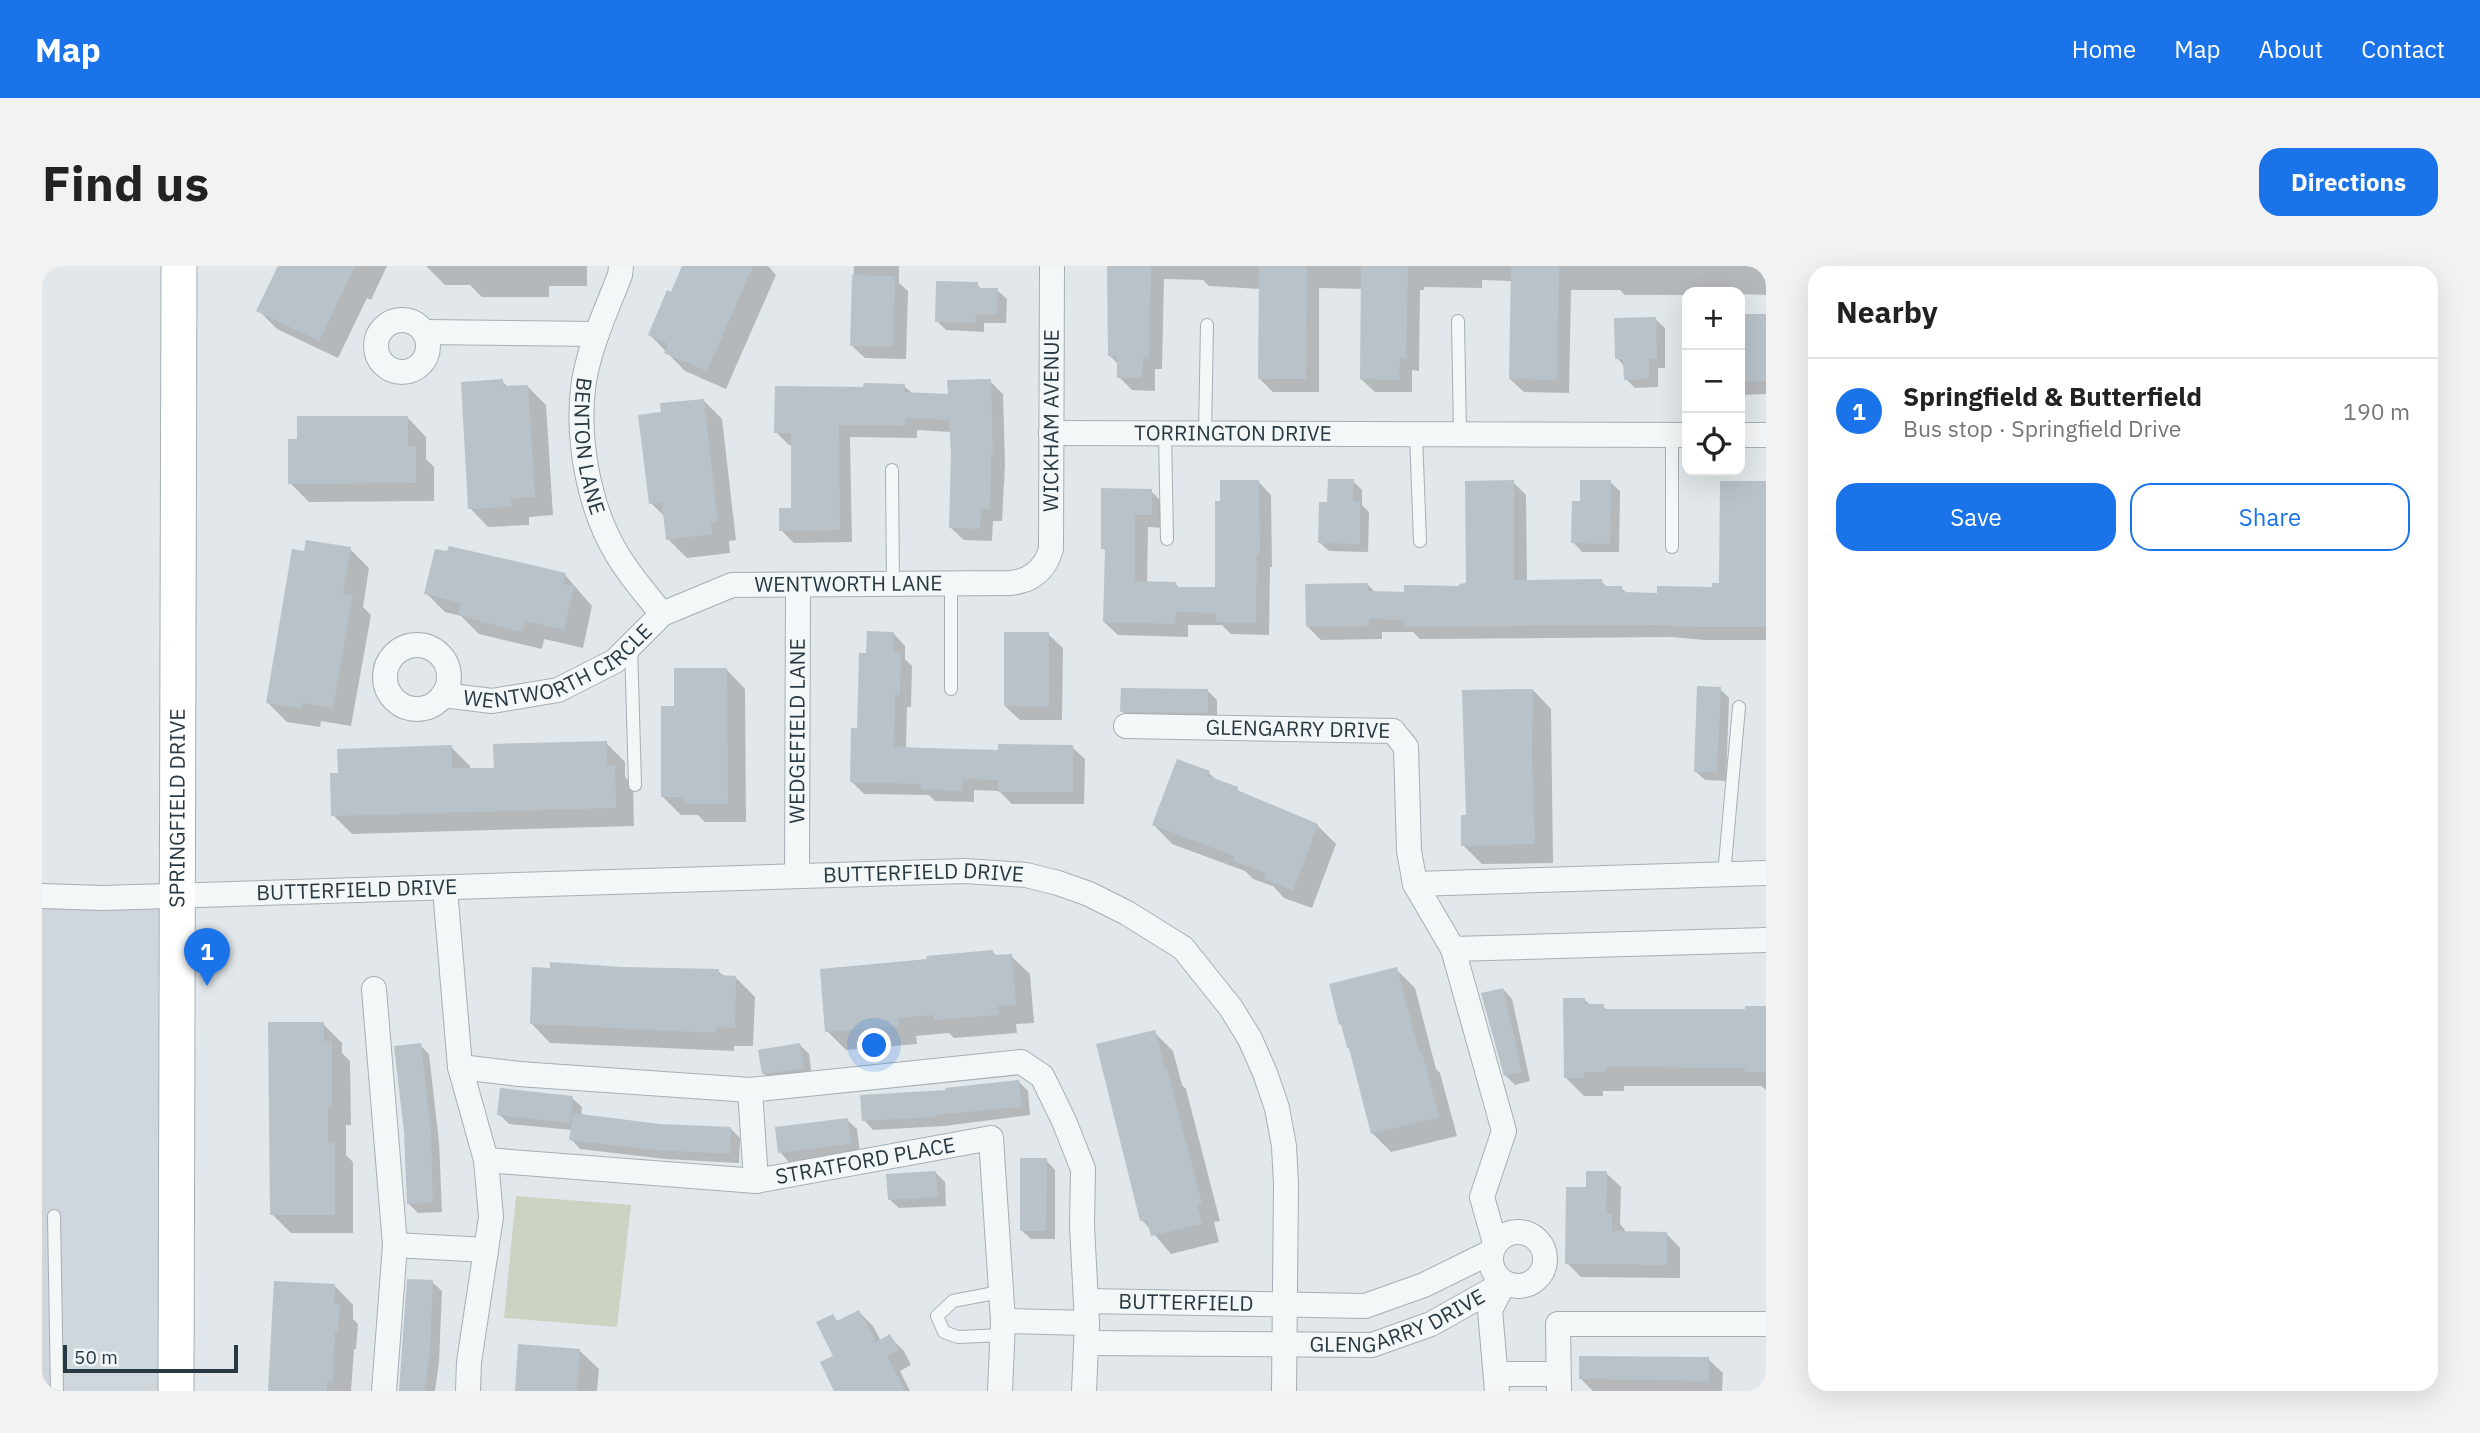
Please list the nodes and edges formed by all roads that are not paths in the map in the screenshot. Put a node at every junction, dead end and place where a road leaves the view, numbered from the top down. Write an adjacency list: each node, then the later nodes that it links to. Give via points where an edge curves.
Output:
1 (179, 266): 36 (street, SPRINGFIELD DRIVE)
2 (621, 266): 7 (street, BENTON LANE)
3 (1052, 266): 8 (street, WICKHAM AVENUE)
4 (1458, 321): 12 (lane)
5 (1207, 325): 10 (lane)
6 (425, 332): 7 (street)
7 (597, 334): 24 (street, BENTON LANE, via 583,387 591,495 616,554)
8 (1051, 433): 9 (street, TORRINGTON DRIVE); 20 (street, WICKHAM AVENUE, via 1051,549)
9 (1165, 433): 10 (street, TORRINGTON DRIVE); 17 (lane)
10 (1205, 433): 11 (street, TORRINGTON DRIVE)
11 (1416, 434): 12 (street, TORRINGTON DRIVE); 18 (lane)
12 (1460, 434): 13 (street, TORRINGTON DRIVE)
13 (1680, 435): 19 (lane)
14 (1745, 435): 15 (street)
15 (1766, 435)
16 (892, 470): 21 (lane)
17 (1167, 539)
18 (1420, 541)
19 (1672, 547)
20 (1039, 572): 22 (street, WENTWORTH LANE, via 1018,582)
21 (893, 584): 22 (street, WENTWORTH LANE); 23 (street, WENTWORTH LANE)
22 (951, 584): 26 (lane)
23 (798, 586): 24 (street, WENTWORTH LANE, via 732,585); 33 (street, WEDGEFIELD LANE)
24 (662, 614): 25 (street, WENTWORTH CIRCLE)
25 (631, 645): 27 (street, WENTWORTH CIRCLE, via 615,661 558,690 492,701); 30 (lane)
26 (951, 689)
27 (443, 695)
28 (1739, 707): 32 (lane)
29 (1126, 726): 34 (street, GLENGARRY DRIVE, via 1393,731 1406,747 1409,851)
30 (635, 785)
31 (1766, 873): 32 (street)
32 (1724, 875): 34 (street)
33 (797, 876): 35 (street, BUTTERFIELD DRIVE); 51 (street, BUTTERFIELD DRIVE, via 965,871 1027,876 1089,894 1183,948 1250,1039 1277,1108 1286,1184)
34 (1415, 884): 39 (street, GLENGARRY DRIVE)
35 (445, 889): 36 (street, BUTTERFIELD DRIVE); 41 (street)
36 (178, 894): 37 (street, BUTTERFIELD DRIVE); 59 (street, SPRINGFIELD DRIVE)
37 (42, 896)
38 (1766, 940): 39 (street)
39 (1453, 949): 47 (street, GLENGARRY DRIVE, via 1504,1130 1482,1197)
40 (374, 989): 46 (street)
41 (460, 1067): 42 (street); 43 (street)
42 (750, 1090): 44 (street); 52 (street, via 1021,1062 1042,1076 1083,1168)
43 (486, 1160): 44 (street, STRATFORD PLACE); 48 (street, via 491,1217)
44 (756, 1181): 50 (street, STRATFORD PLACE, via 991,1138)
45 (54, 1216): 58 (lane)
46 (395, 1245): 48 (street); 60 (street)
47 (1493, 1247): 49 (street, GLENGARRY DRIVE, via 1492,1269); 49 (street, GLENGARRY DRIVE, via 1501,1237 1518,1231 1534,1237 1544,1252 1538,1277 1522,1286); 51 (street, GLENGARRY DRIVE, via 1424,1285 1365,1306)
48 (486, 1250): 61 (street)
49 (1504, 1283): 55 (street, GLENGARRY DRIVE, via 1431,1324 1372,1345); 56 (street, GLENGARRY DRIVE, via 1490,1310)
50 (1000, 1292): 54 (street, STRATFORD PLACE); 54 (lane, via 953,1301 937,1316 944,1332 958,1337)
51 (1284, 1305): 52 (street, BUTTERFIELD); 55 (street, BUTTERFIELD DRIVE)
52 (1087, 1322): 54 (street, BUTTERFIELD); 55 (street, BUTTERFIELD); 63 (street)
53 (1766, 1324): 57 (street, GLENGARRY DRIVE, via 1558,1324)
54 (1003, 1328): 62 (street, STRATFORD PLACE)
55 (1284, 1344): 64 (street, BUTTERFIELD DRIVE)
56 (1497, 1382): 57 (street, GLENGARRY DRIVE)
57 (1558, 1383)
58 (57, 1391)
59 (176, 1391)
60 (384, 1391)
61 (468, 1391)
62 (1000, 1391)
63 (1084, 1391)
64 (1284, 1391)

